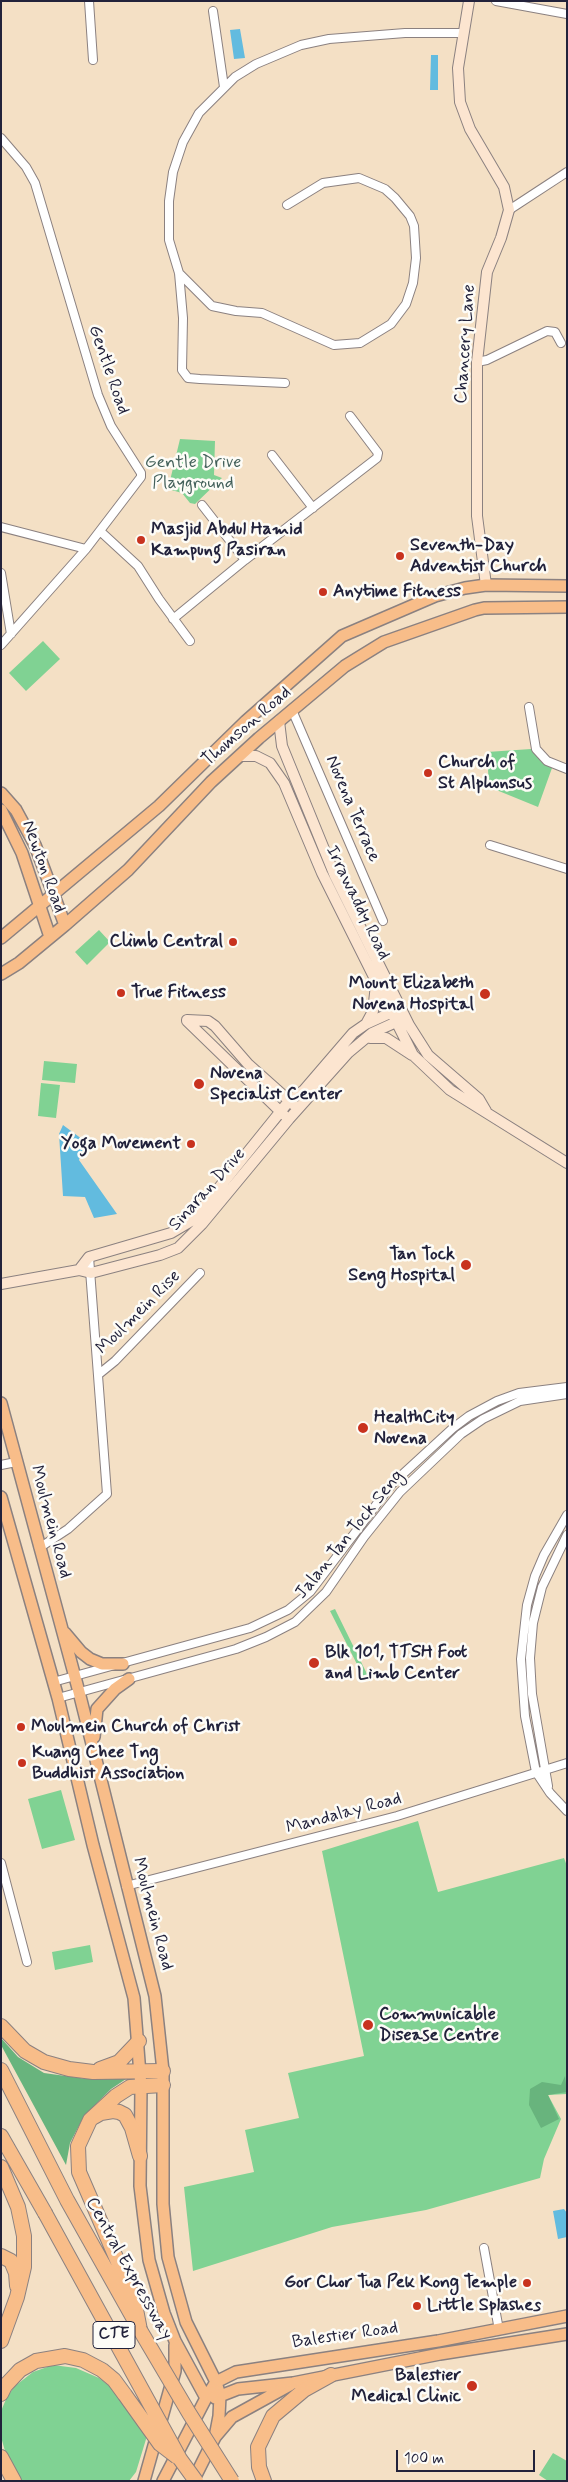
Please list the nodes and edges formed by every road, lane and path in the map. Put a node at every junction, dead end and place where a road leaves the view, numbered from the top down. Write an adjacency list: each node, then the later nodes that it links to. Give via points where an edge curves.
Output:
1 (89, 1): 7 (street)
2 (469, 1): 6 (street, Chancery Lane)
3 (496, 1): 5 (street)
4 (214, 11): 8 (street)
5 (567, 14)
6 (462, 33): 8 (street, via 405,33 315,42 256,64); 12 (street, Chancery Lane, via 458,68 462,114 504,187)
7 (93, 60)
8 (224, 87): 13 (street, via 199,113 173,172 169,240)
9 (1, 138): 22 (street, Gentle Road, via 26,167 35,184 98,395 111,426 141,473 140,481)
10 (567, 172): 12 (street)
11 (288, 205): 13 (street, via 323,183 359,178 395,198 414,226 416,258 406,304 391,324 360,343 334,345 262,313 212,306)
12 (509, 210): 15 (street, Chancery Lane, via 487,272)
13 (179, 273): 16 (street, via 183,318 181,360 182,370 188,378)
14 (561, 343): 15 (street, via 555,332 547,331)
15 (478, 362): 26 (street, Chancery Lane, via 477,516)
16 (286, 383)
17 (350, 416): 20 (street, via 379,456)
18 (272, 455): 20 (street)
19 (202, 505): 24 (street)
20 (313, 508): 24 (street)
21 (1, 526): 23 (street)
22 (100, 531): 23 (street, Gentle Road); 29 (street, via 138,566)
23 (86, 549): 30 (street, Gentle Road)
24 (245, 560): 29 (street)
25 (1, 574): 30 (street)
26 (486, 585): 27 (main road, Thomson Road); 42 (main road, Thomson Road, via 435,596 342,636 246,721 159,806)
27 (567, 586)
28 (567, 607): 34 (main road, Thomson Road, via 484,608 384,642 345,666)
29 (173, 619): 31 (street)
30 (11, 634): 32 (street, Gentle Road)
31 (190, 641)
32 (1, 645)
33 (528, 707): 37 (street, via 536,749 547,761)
34 (292, 710): 35 (main road, Thomson Road); 44 (street, Novena Terrace)
35 (279, 721): 36 (main road, Thomson Road); 52 (street, Irrawaddy Road, via 282,746)
36 (241, 756): 45 (main road, Thomson Road, via 211,782 128,870); 50 (street, Irrawaddy Road, via 264,759 277,771 322,874)
37 (567, 768)
38 (1, 792): 42 (main road, Newton Road, via 26,825)
39 (1, 810): 43 (main road, Newton Road, via 22,853)
40 (490, 845): 41 (street)
41 (567, 869)
42 (54, 896): 43 (main road, Thomson Road); 45 (main road)
43 (39, 908): 46 (main road, Newton Road); 47 (main road, Thomson Road)
44 (383, 921)
45 (65, 925): 46 (main road, Thomson Road)
46 (50, 937): 48 (main road, Thomson Road)
47 (1, 938)
48 (19, 963): 49 (main road, Thomson Road); 51 (main road)
49 (1, 974)
50 (376, 982): 52 (street, Irrawaddy Road); 54 (street, via 373,1011)
51 (1, 984)
52 (396, 1011): 53 (street, Irrawaddy Road); 54 (street, Sinaran Drive)
53 (401, 1021): 55 (street, Sinaran Drive); 56 (street, Irrawaddy Road); 60 (street, Irrawaddy Road, via 428,1055 479,1099)
54 (366, 1024): 57 (street, Sinaran Drive, via 353,1033 304,1090)
55 (362, 1040): 56 (street, via 383,1037); 58 (street, Sinaran Drive)
56 (413, 1055): 60 (street, Irrawaddy Road, via 450,1090)
57 (289, 1101): 58 (street); 59 (street, Sinaran Drive); 59 (street, via 208,1021 187,1020)
58 (298, 1110): 61 (street, Sinaran Drive)
59 (280, 1111): 61 (street); 63 (street, Sinaran Drive, via 193,1220 171,1233)
60 (486, 1111): 62 (street, Irrawaddy Road)
61 (289, 1120): 65 (street, Sinaran Drive, via 178,1248 160,1256)
62 (567, 1163)
63 (89, 1257): 64 (street); 65 (street, Moulmein Rise)
64 (79, 1270): 65 (street); 67 (street)
65 (91, 1274): 68 (street, Moulmein Rise)
66 (200, 1274): 68 (street, Moulmein Rise, via 115,1361)
67 (4, 1285)
68 (98, 1374): 77 (street, Moulmein Rise, via 106,1496 68,1529)
69 (567, 1386): 79 (street, Jalan Tan Tock Seng, via 519,1393 497,1401 447,1432 392,1484 310,1592 288,1610 250,1628)
70 (567, 1394): 81 (street, Jalan Tan Tock Seng, via 520,1401 483,1418 461,1434 400,1492 326,1592 295,1622 236,1649)
71 (1, 1403): 72 (main road, Moulmein Road)
72 (16, 1462): 73 (street); 77 (main road, Moulmein Road)
73 (1, 1465)
74 (1, 1497): 82 (main road)
75 (567, 1516): 88 (street, via 535,1576 522,1633 522,1688)
76 (567, 1535): 87 (street, via 542,1587 532,1632 532,1694)
77 (39, 1548): 78 (main road, Moulmein Road)
78 (61, 1627): 79 (main road, via 90,1659 102,1664); 80 (main road, Moulmein Road)
79 (123, 1664): 80 (street, Jalan Tan Tock Seng)
80 (75, 1676): 82 (street, Jalan Tan Tock Seng); 83 (main road, Moulmein Road)
81 (129, 1679): 83 (street, Jalan Tan Tock Seng); 85 (main road, via 114,1689 97,1709)
82 (53, 1682): 84 (main road)
83 (79, 1692): 84 (street, Jalan Tan Tock Seng); 85 (main road, Moulmein Road)
84 (58, 1698): 95 (main road, via 93,1845 123,1951 134,1998)
85 (95, 1758): 92 (main road, Moulmein Road)
86 (567, 1763): 87 (street, Mandalay Road)
87 (545, 1769): 88 (street, Mandalay Road); 89 (street)
88 (536, 1772): 89 (street); 92 (street, Mandalay Road, via 397,1816)
89 (550, 1793): 90 (street)
90 (567, 1811)
91 (1, 1863): 93 (street)
92 (126, 1886): 97 (main road, Moulmein Road, via 153,1988)
93 (27, 1962)
94 (1, 2026): 98 (highway, via 25,2051 44,2062 69,2070)
95 (139, 2041): 98 (highway, via 119,2062); 99 (main road)
96 (1, 2070): 110 (highway, Central Expressway / CTE, via 67,2200)
97 (163, 2071): 99 (highway); 100 (main road, Moulmein Road)
98 (93, 2072): 99 (highway)
99 (140, 2072): 101 (main road)
100 (163, 2085): 101 (highway); 118 (main road, Moulmein Road, via 163,2204 168,2257 186,2322)
101 (141, 2087): 102 (highway, via 123,2090); 104 (main road)
102 (90, 2120): 104 (highway, via 108,2112 119,2112 125,2116); 110 (highway, via 78,2146 79,2172 134,2299)
103 (1, 2136): 125 (highway, CTE, bridge)
104 (140, 2156): 113 (main road, via 142,2210 149,2260)
105 (1, 2167): 108 (highway, via 18,2207 24,2236 24,2267)
106 (484, 2248): 111 (street)
107 (1, 2256): 108 (highway, via 11,2261 16,2272)
108 (17, 2297): 114 (highway)
109 (567, 2316): 111 (main road, Balestier Road)
110 (140, 2330): 130 (highway, Central Expressway / CTE, bridge)
111 (499, 2330): 115 (main road, Balestier Road)
112 (567, 2334): 116 (main road, Balestier Road)
113 (174, 2340): 122 (main road); 127 (main road, via 175,2371)
114 (1, 2341)
115 (309, 2359): 117 (main road, via 310,2371); 118 (main road, Balestier Road, via 236,2372)
116 (331, 2375): 117 (main road, Balestier Road); 131 (highway, via 304,2390 273,2416 258,2447)
117 (316, 2378): 119 (main road, Balestier Road)
118 (216, 2382): 121 (main road, Moulmein Road); 122 (main road)
119 (293, 2383): 121 (main road, Balestier Road, via 238,2389); 123 (main road, Balestier Road, via 238,2412)
120 (1, 2394): 125 (highway, bridge, via 20,2370 36,2361 65,2356 83,2360 114,2380 160,2444)
121 (220, 2396): 122 (main road, Balestier Road); 123 (main road, Moulmein Road)
122 (206, 2398): 128 (main road)
123 (215, 2437): 129 (main road, Balestier Road)
124 (1, 2458): 126 (highway)
125 (180, 2459): 129 (highway, CTE, bridge)
126 (14, 2481)
127 (144, 2481)
128 (163, 2481)
129 (195, 2481)
130 (232, 2481)
131 (264, 2481)

